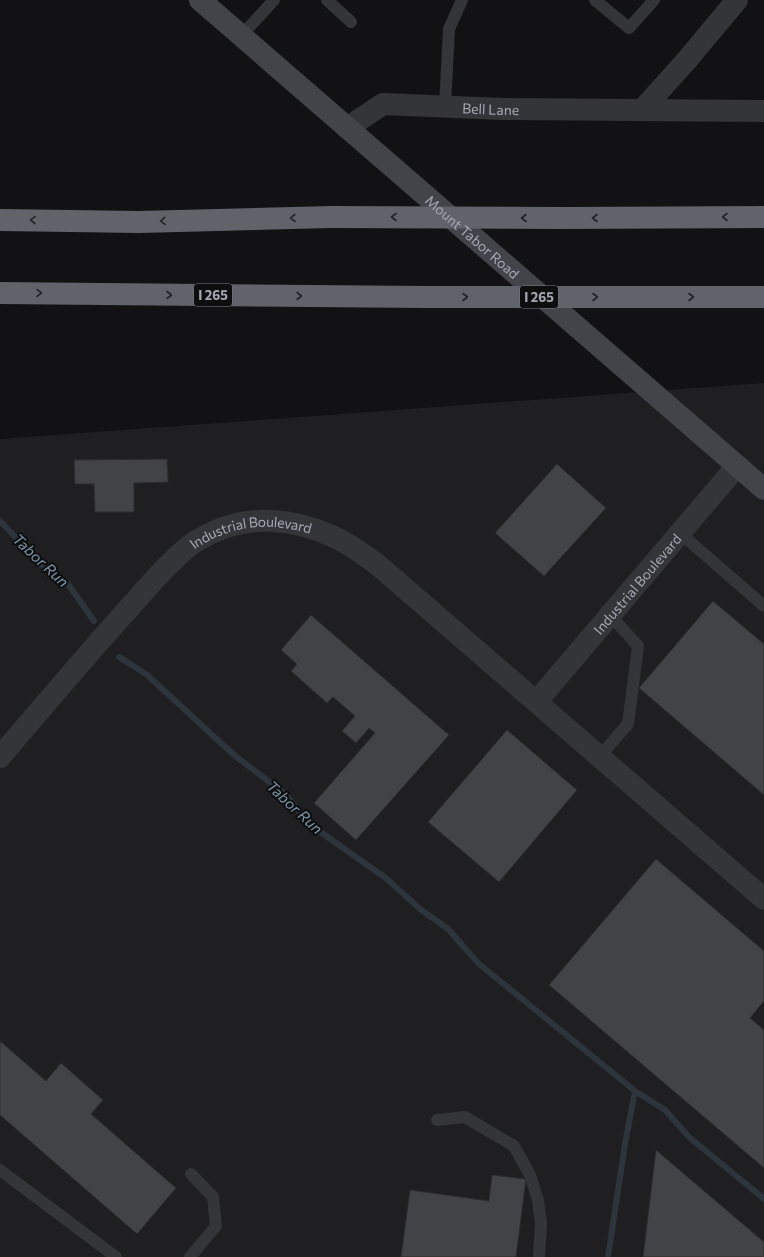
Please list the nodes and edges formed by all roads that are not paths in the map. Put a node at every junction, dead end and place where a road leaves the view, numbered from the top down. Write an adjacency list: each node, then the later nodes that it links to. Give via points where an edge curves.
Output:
1 (274, 0): 9 (lane)
2 (327, 0): 8 (lane)
3 (462, 0): 10 (lane, via 449,29)
4 (595, 0): 5 (lane, via 629,28)
5 (654, 0)
6 (737, 0): 11 (street)
7 (204, 1): 9 (street, Mount Tabor Road)
8 (351, 22)
9 (241, 36): 13 (street, Mount Tabor Road)
10 (445, 106): 11 (street, Bell Lane); 13 (street, Bell Lane, via 383,104)
11 (642, 110): 12 (street, Bell Lane)
12 (764, 111)
13 (346, 128): 18 (street, Mount Tabor Road)
14 (764, 217): 15 (highway, one-way to 15, bridge, via 332,216 140,222)
15 (0, 220)
16 (0, 293): 17 (highway, I 265, one-way to 17, bridge)
17 (764, 297)
18 (737, 466): 19 (street, Mount Tabor Road); 20 (street, Industrial Boulevard)
19 (764, 489)
20 (680, 533): 21 (lane); 22 (street, Industrial Boulevard)
21 (764, 606)
22 (610, 615): 23 (street, Industrial Boulevard); 24 (lane, via 638,646 628,724)
23 (536, 701): 24 (street, Industrial Boulevard); 25 (street, Industrial Boulevard, via 378,564 335,537 289,522 240,522 194,542 174,560 71,673)
24 (600, 756): 26 (street, Industrial Boulevard)
25 (0, 757)
26 (764, 899)
27 (437, 1120): 32 (lane, via 465,1117 514,1146 530,1175 538,1200 541,1223)
28 (0, 1170): 30 (lane)
29 (191, 1174): 31 (lane, via 213,1197 216,1226)
30 (116, 1257)
31 (190, 1257)
32 (539, 1257)

